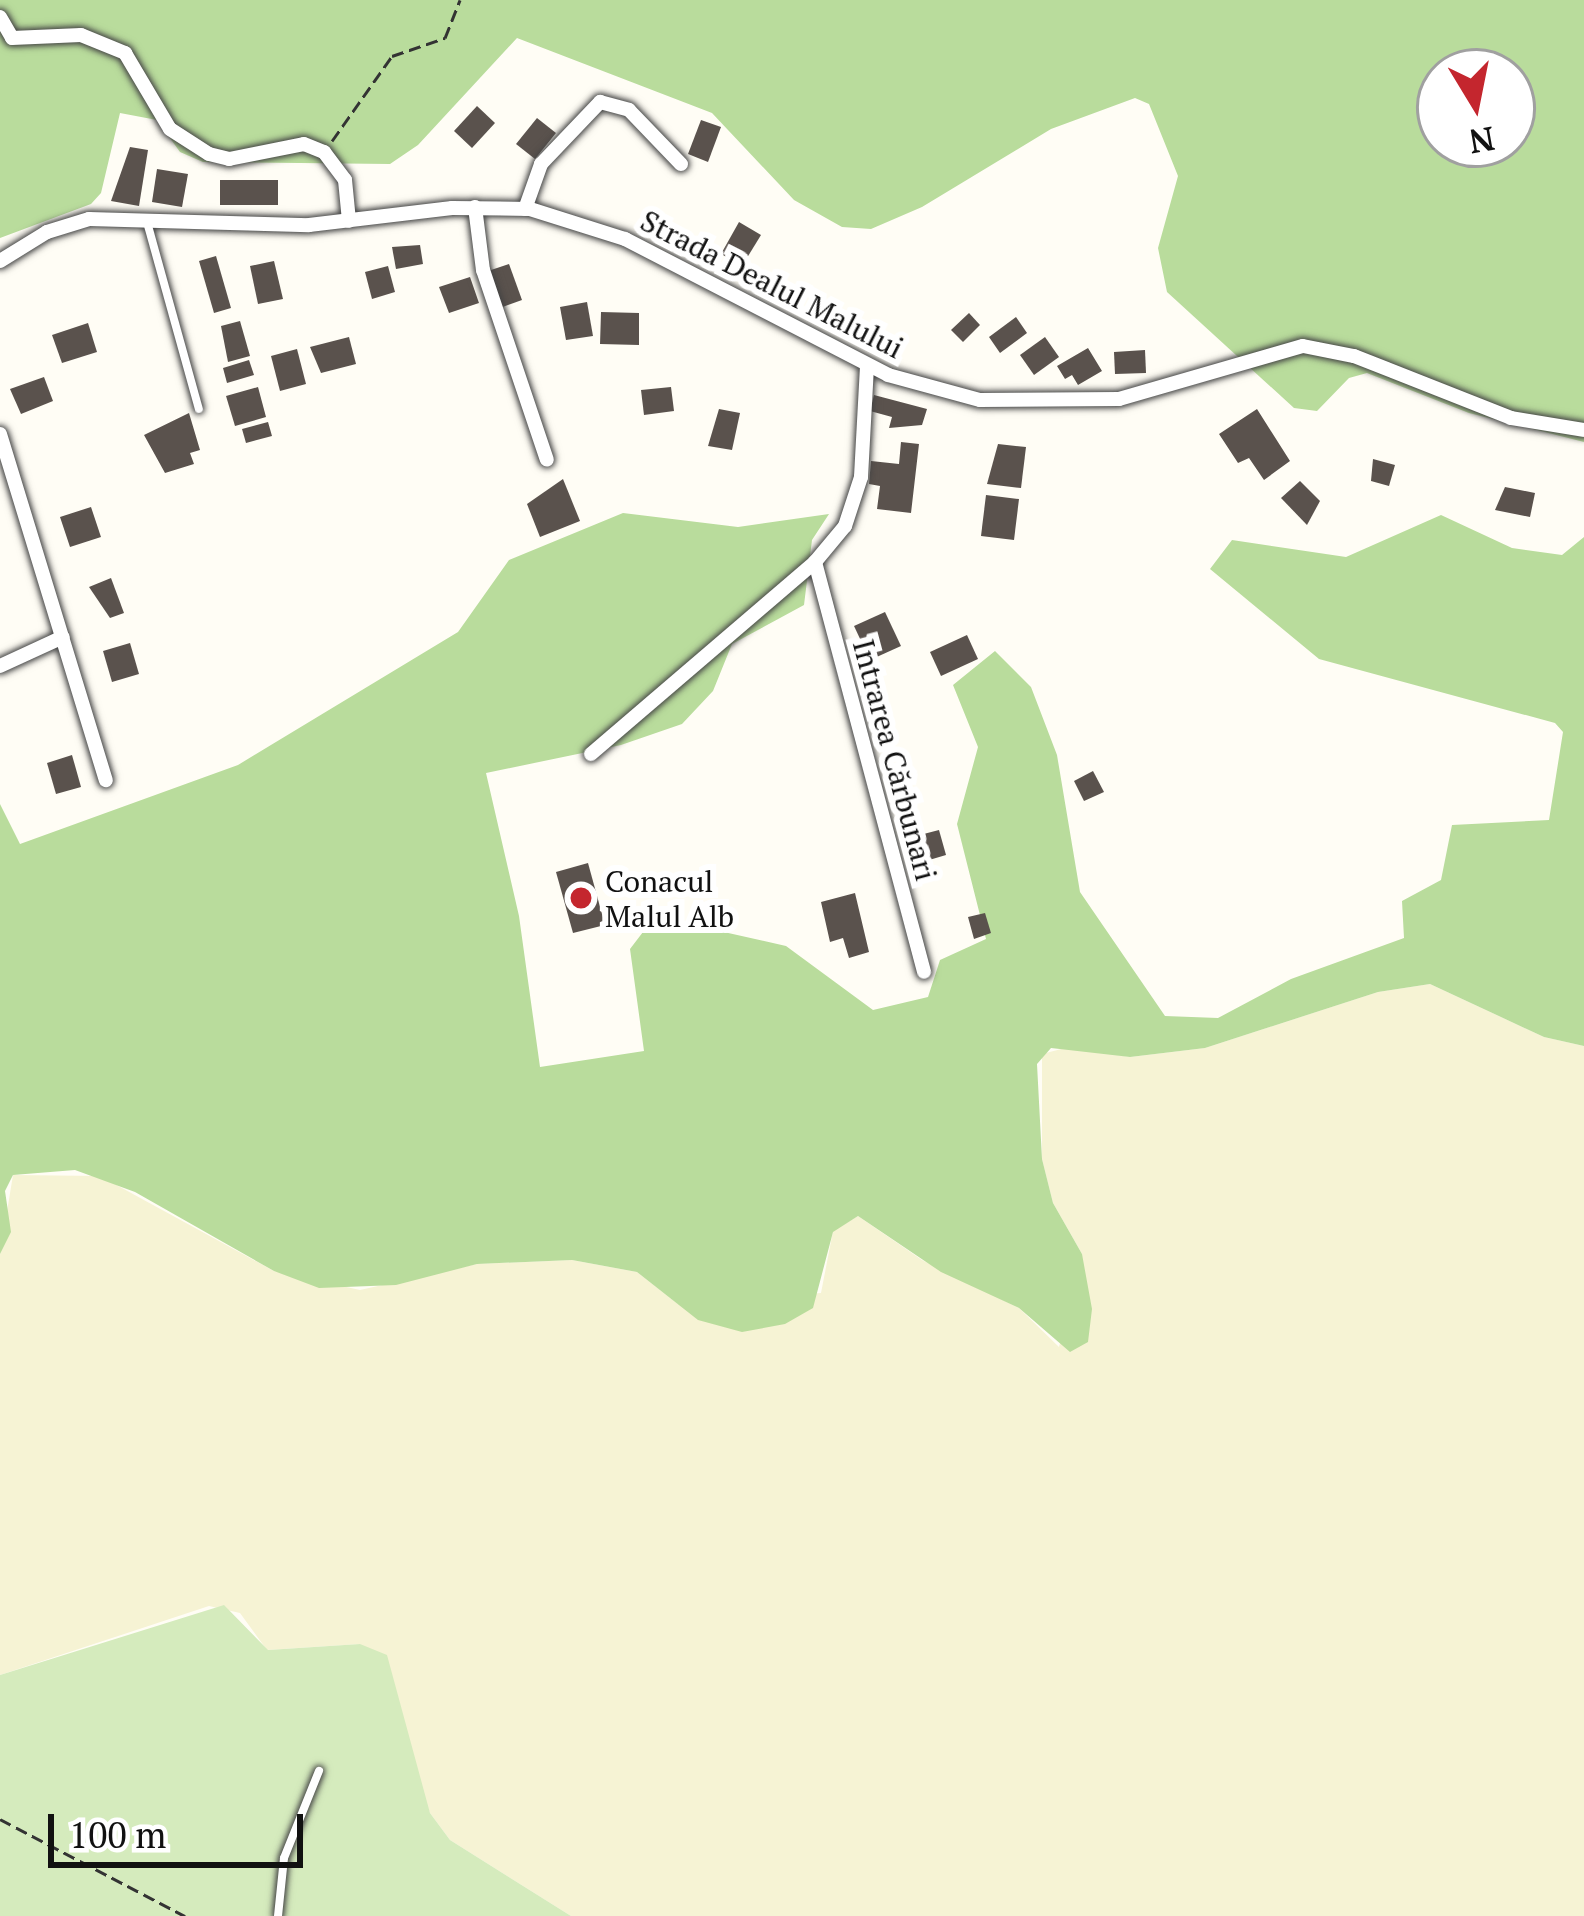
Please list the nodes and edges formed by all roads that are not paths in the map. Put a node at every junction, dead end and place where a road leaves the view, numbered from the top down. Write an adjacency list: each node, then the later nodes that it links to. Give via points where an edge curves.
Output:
1 (0, 17): 6 (street, via 12,38 81,35 125,53 170,129 209,154 230,159 304,144 324,152 345,180)
2 (681, 164): 4 (street, via 629,110 600,102 541,164)
3 (476, 207): 4 (street, Strada Dealul Malului); 6 (street, Strada Dealul Malului); 12 (street, via 487,284)
4 (525, 209): 8 (street, Strada Dealul Malului, via 626,239)
5 (146, 221): 6 (street, Strada Dealul Malului); 7 (street, Strada Dealul Malului, via 68,224); 9 (lane)
6 (349, 221)
7 (0, 261)
8 (867, 366): 10 (street, Strada Dealul Malului, via 980,400 1065,403 1180,385 1278,351 1330,348 1511,418); 13 (street, via 856,501)
9 (199, 409)
10 (1584, 430)
11 (0, 434): 14 (street)
12 (547, 460)
13 (815, 562): 16 (street); 18 (street, Intrarea Cărbunari)
14 (63, 637): 15 (street); 17 (street)
15 (0, 666)
16 (591, 754)
17 (106, 780)
18 (924, 972)
19 (320, 1771): 20 (lane, via 284,1858)
20 (278, 1916)

